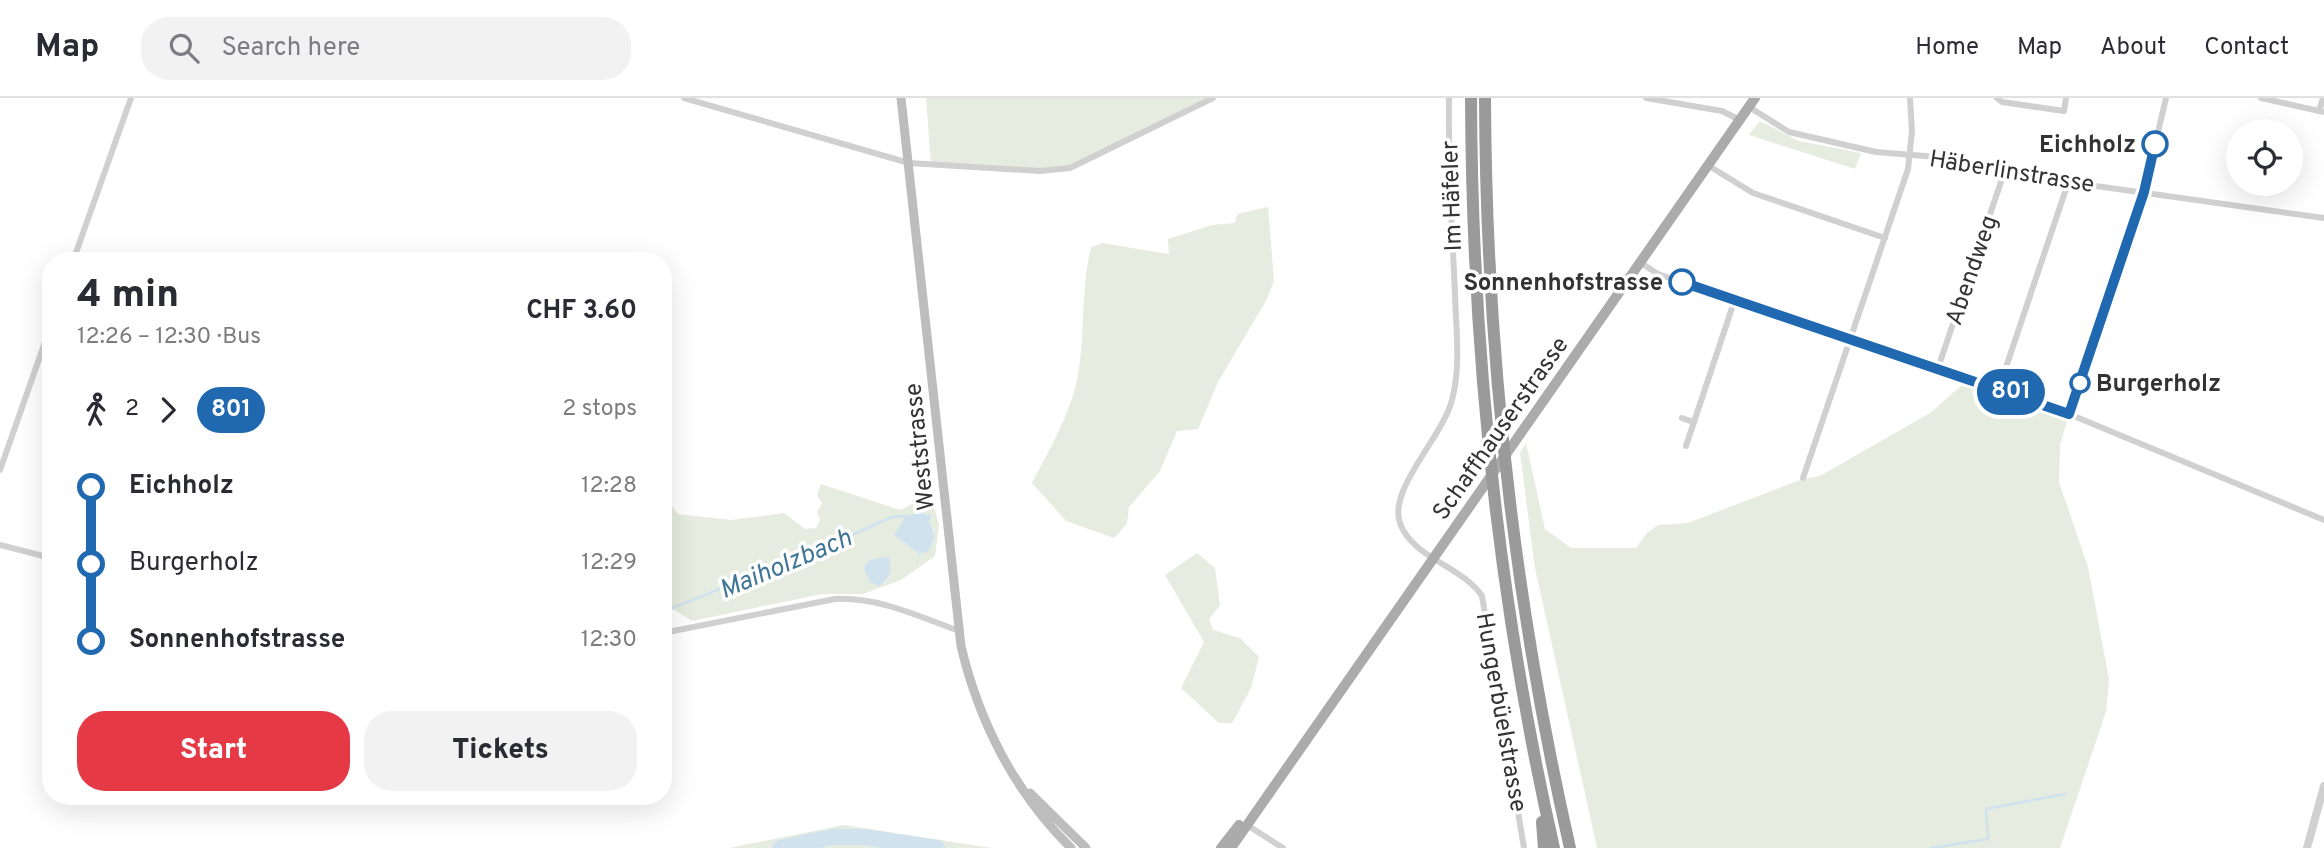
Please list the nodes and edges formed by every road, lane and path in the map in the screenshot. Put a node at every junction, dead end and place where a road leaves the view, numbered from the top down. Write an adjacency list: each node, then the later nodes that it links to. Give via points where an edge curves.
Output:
1 (131, 98): 27 (street)
2 (684, 98): 20 (street)
3 (901, 98): 20 (main road, Weststrasse)
4 (1213, 98): 20 (street, via 1070,168 1040,171)
5 (1449, 98): 43 (street, Im Häfeler, via 1456,380 1440,431 1407,481 1397,506 1406,535)
6 (1471, 98): 46 (highway, via 1475,276 1487,440 1509,610)
7 (1485, 98): 59 (highway, via 1490,277 1503,450 1531,656)
8 (1646, 98): 9 (street)
9 (1652, 98): 18 (street, via 1722,111)
10 (1910, 98): 19 (street)
11 (1997, 98): 12 (street, via 2064,111)
12 (2066, 98)
13 (2166, 98): 24 (street)
14 (2261, 98): 17 (street)
15 (2323, 98): 17 (street)
16 (1752, 102): 18 (main road, Schaffhauserstrasse); 19 (street, Häberlinstrasse, via 1776,126 1796,135)
17 (2322, 112)
18 (1740, 120): 21 (main road, Schaffhauserstrasse)
19 (1911, 155): 22 (street, Häberlinstrasse); 26 (street)
20 (909, 163): 45 (main road, Weststrasse)
21 (1709, 166): 26 (street, via 1753,193); 28 (main road, Schaffhauserstrasse)
22 (2004, 173): 23 (street, Häberlinstrasse); 32 (street, Abendweg)
23 (2069, 180): 24 (street, Häberlinstrasse); 33 (street)
24 (2144, 192): 25 (street, Häberlinstrasse); 34 (street)
25 (2324, 218)
26 (1885, 238): 30 (street)
27 (76, 252)
28 (1641, 263): 29 (street, via 1658,274); 43 (main road, Schaffhauserstrasse)
29 (1734, 299): 30 (street); 36 (street)
30 (1851, 338): 32 (street); 39 (street)
31 (42, 350): 38 (street)
32 (1938, 368): 33 (street)
33 (1999, 388): 34 (street)
34 (2069, 414): 40 (street)
35 (1682, 418): 36 (street)
36 (1693, 422): 37 (street)
37 (1686, 446)
38 (0, 470)
39 (1803, 478)
40 (2324, 520)
41 (0, 545): 42 (street)
42 (42, 556)
43 (1434, 557): 47 (main road, Schaffhauserstrasse); 56 (street, Hungerbüelstrasse, via 1470,582 1485,605)
44 (672, 631): 45 (street, via 857,598 881,602)
45 (959, 631): 48 (main road, Weststrasse, via 982,716)
46 (1535, 756): 57 (highway); 58 (highway)
47 (1277, 780): 50 (main road, Schaffhauserstrasse); 53 (main road, Schaffhauserstrasse)
48 (1018, 781): 51 (main road, Weststrasse); 52 (main road, Weststrasse)
49 (2324, 786): 60 (street)
50 (1247, 825): 54 (main road, Schaffhauserstrasse); 55 (street)
51 (1071, 848)
52 (1086, 848)
53 (1221, 848)
54 (1231, 848)
55 (1283, 848)
56 (1524, 848)
57 (1544, 848)
58 (1554, 848)
59 (1571, 848)
60 (2307, 848)

